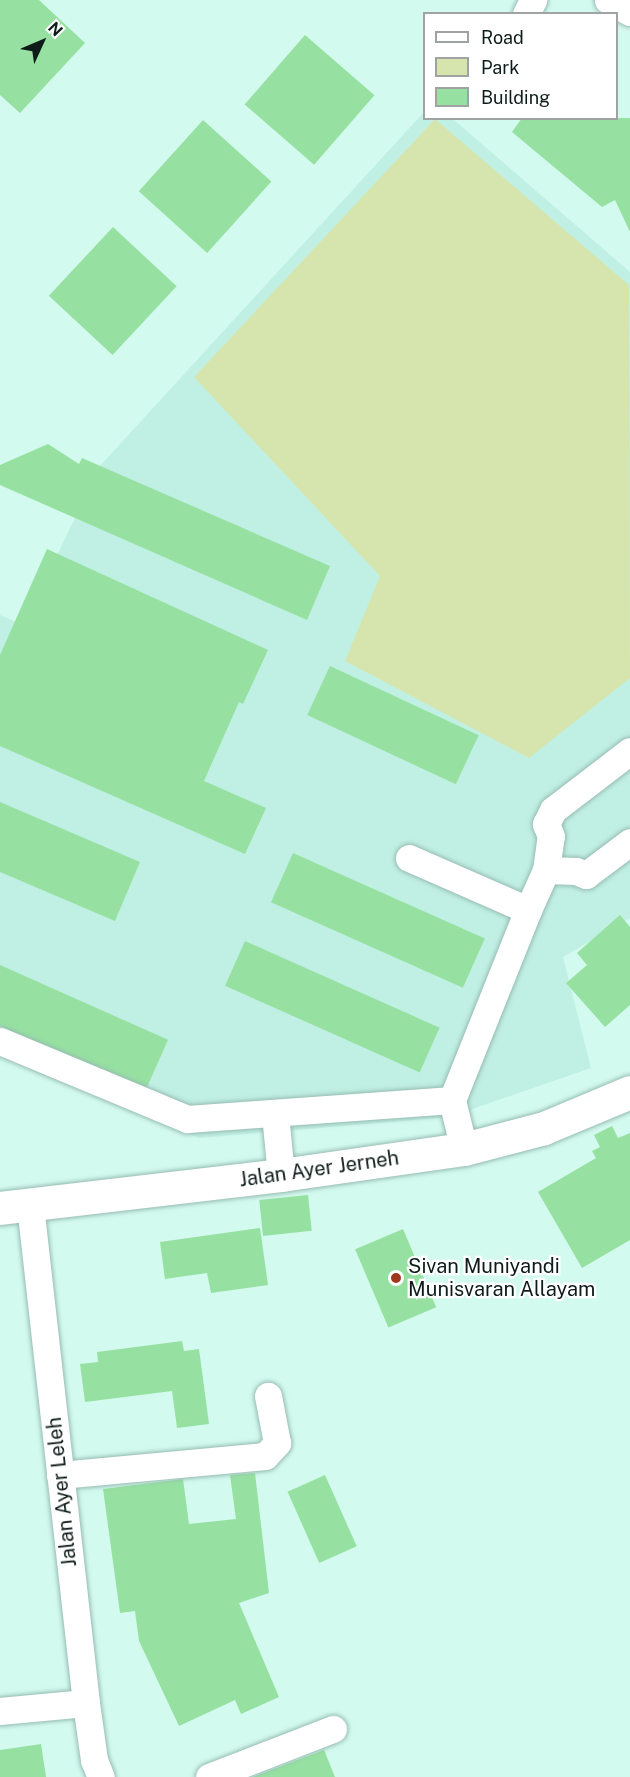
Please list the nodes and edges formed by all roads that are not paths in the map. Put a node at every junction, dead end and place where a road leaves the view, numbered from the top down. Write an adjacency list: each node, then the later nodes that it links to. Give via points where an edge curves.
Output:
1 (608, 0): 2 (street)
2 (630, 12)
3 (630, 751): 6 (street, via 553,810 546,824 551,836)
4 (630, 842): 6 (street, via 586,876 576,871)
5 (409, 858): 7 (street)
6 (546, 870): 7 (street)
7 (528, 910): 10 (street)
8 (0, 1041): 11 (street, via 187,1119)
9 (630, 1092): 12 (main road, Jalan Ayer Jerneh, via 544,1128)
10 (452, 1100): 11 (street); 12 (street)
11 (275, 1114): 13 (street)
12 (464, 1149): 13 (main road, Jalan Ayer Jerneh)
13 (281, 1175): 14 (main road, Jalan Ayer Jerneh)
14 (15, 1207): 16 (street, Jalan Ayer Leleh)
15 (268, 1396): 16 (street, via 277,1443 266,1456)
16 (60, 1475): 17 (street, Jalan Ayer Leleh)
17 (86, 1703): 18 (street); 20 (street, Jalan Ayer Leleh, via 94,1760)
18 (0, 1711)
19 (333, 1729): 21 (street)
20 (101, 1777)
21 (209, 1777)

